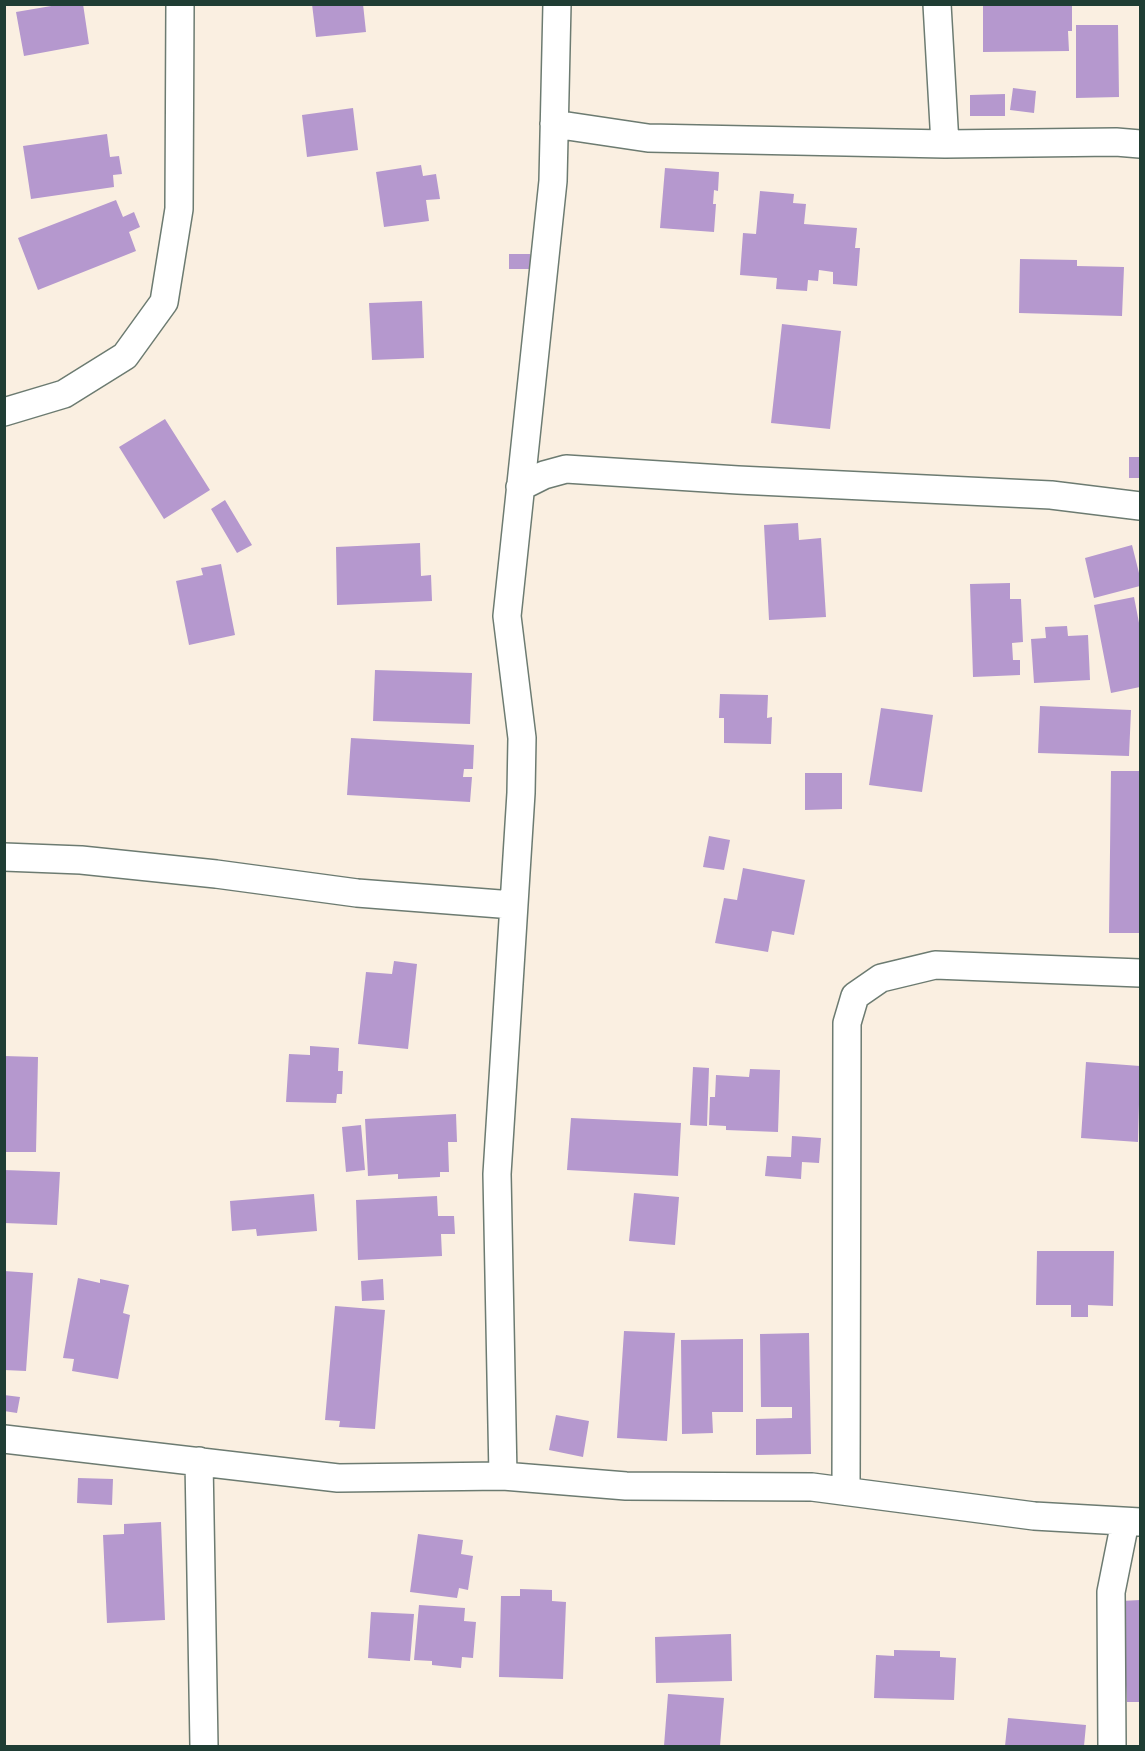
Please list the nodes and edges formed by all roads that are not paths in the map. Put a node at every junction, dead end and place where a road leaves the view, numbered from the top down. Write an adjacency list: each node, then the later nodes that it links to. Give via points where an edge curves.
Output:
1 (180, 4): 7 (street, via 179,209 164,302 125,356 64,394)
2 (557, 4): 4 (street)
3 (937, 4): 5 (street)
4 (554, 124): 5 (street, via 648,138); 8 (street, via 554,181)
5 (945, 144): 6 (street)
6 (1140, 144)
7 (4, 412)
8 (520, 487): 9 (street, via 566,469 1051,495); 11 (street, via 507,616 522,738)
9 (1140, 506)
10 (4, 857): 11 (street, via 81,860 357,893)
11 (513, 905): 15 (street, via 496,1173)
12 (1140, 973): 16 (street, via 935,965 881,978 855,996 847,1023)
13 (4, 1439): 14 (street)
14 (200, 1461): 15 (street, via 338,1478); 18 (street)
15 (502, 1476): 16 (street, via 626,1486 812,1487)
16 (846, 1491): 17 (street, via 1034,1516)
17 (1133, 1522): 19 (street, via 1111,1592)
18 (204, 1746)
19 (1112, 1746)

